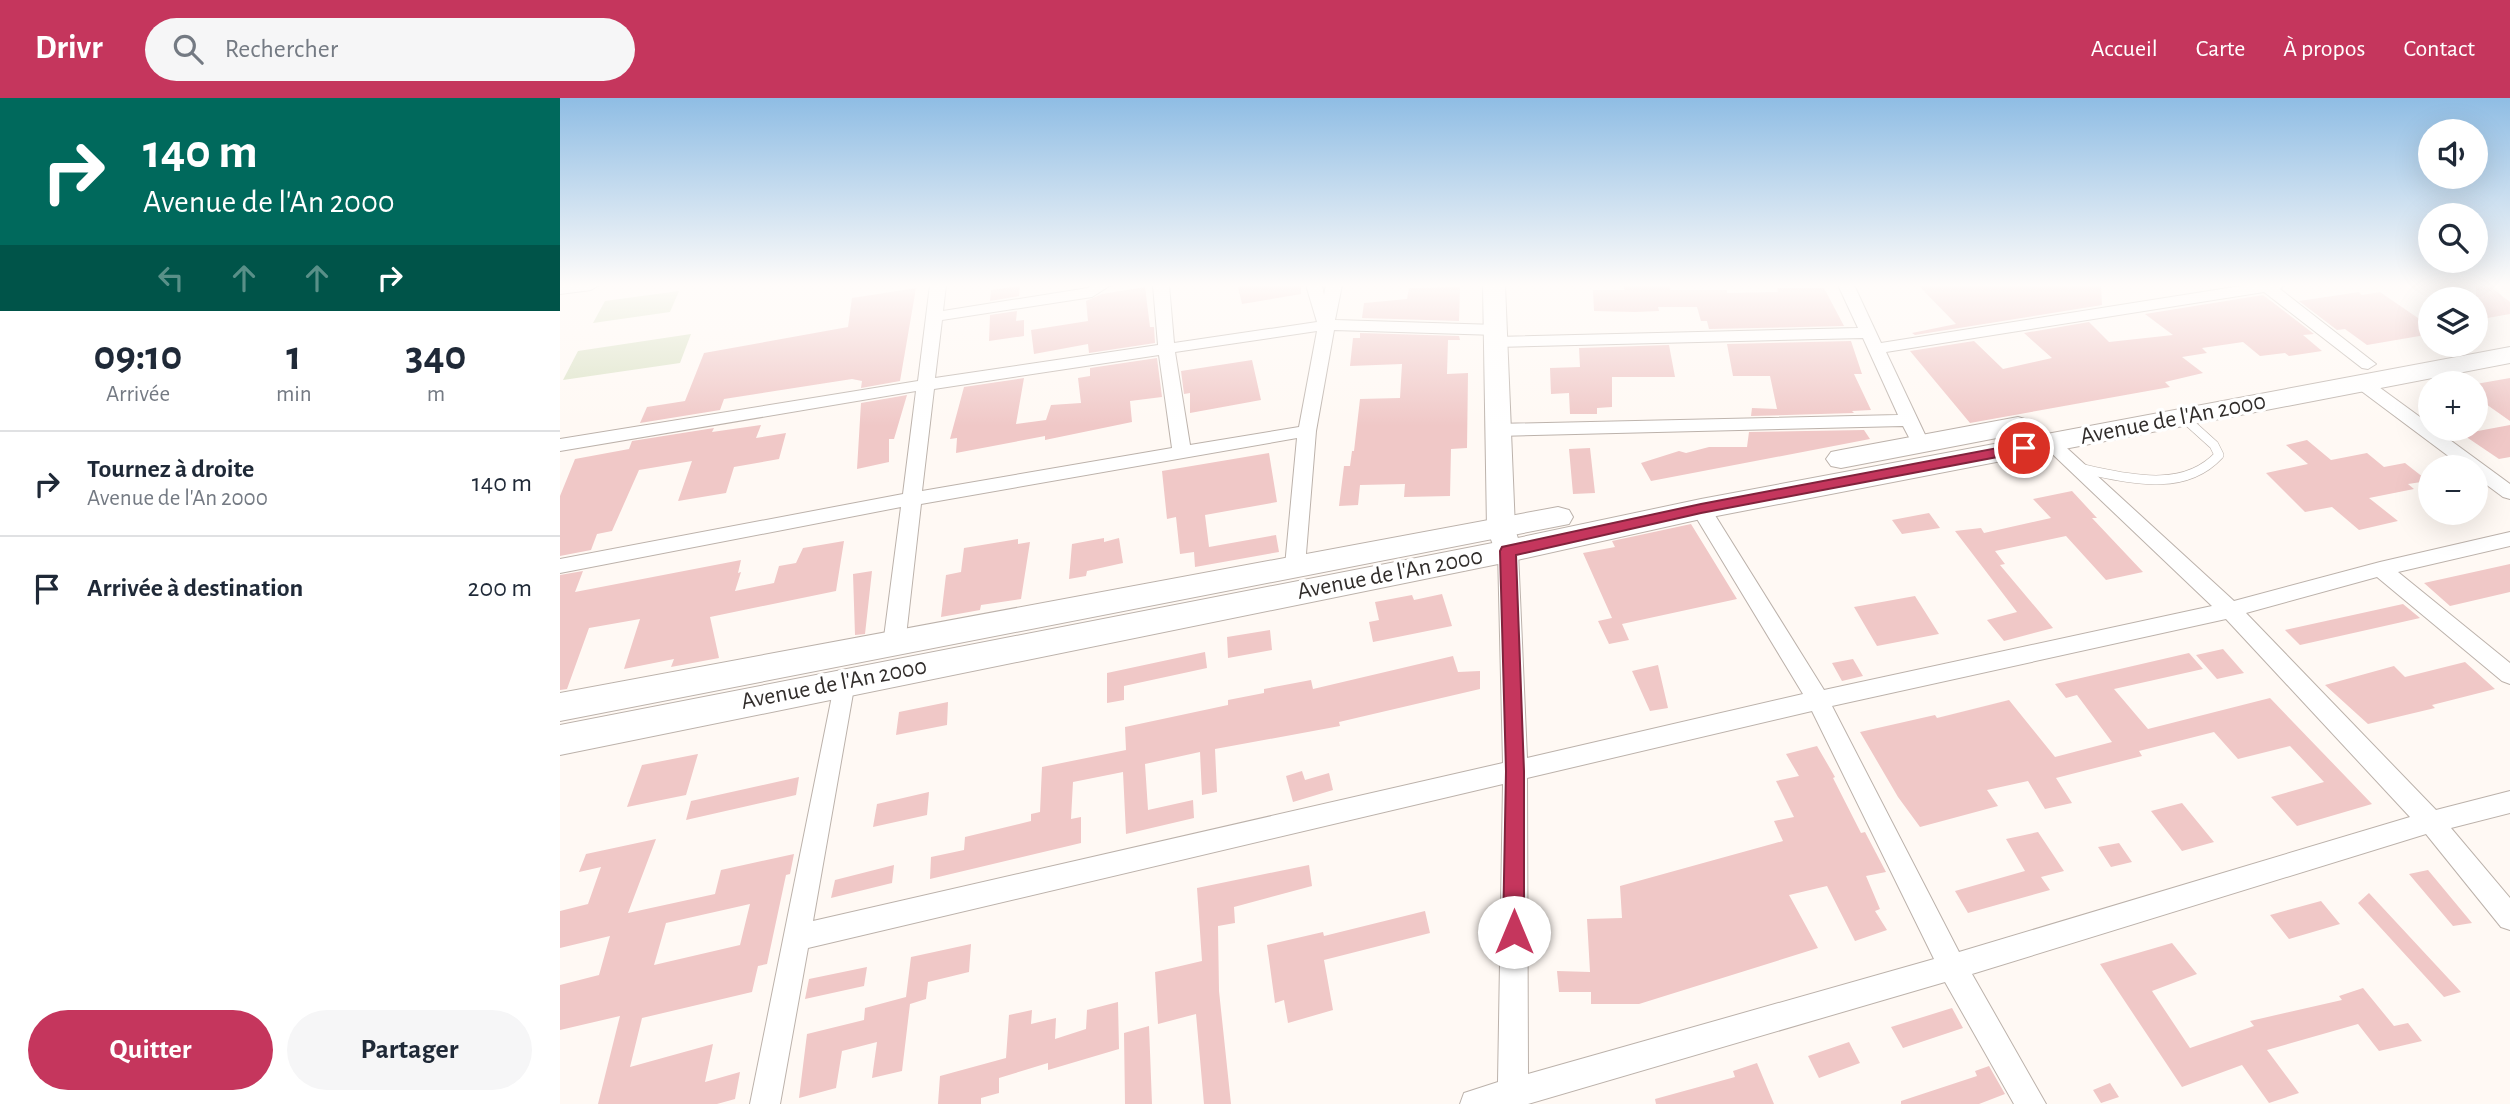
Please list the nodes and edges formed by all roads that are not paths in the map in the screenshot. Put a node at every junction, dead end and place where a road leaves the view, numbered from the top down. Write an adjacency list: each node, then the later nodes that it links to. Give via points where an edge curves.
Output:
1 (931, 332): 18 (street)
2 (1165, 332): 14 (street)
3 (1288, 332): 14 (street)
4 (1325, 332): 21 (street)
5 (1428, 332): 10 (street)
6 (1497, 332): 10 (street)
7 (1869, 332): 12 (street)
8 (1938, 332): 12 (street)
9 (2320, 332): 17 (street)
10 (1497, 336): 12 (street); 20 (street)
11 (2510, 337): 13 (main road)
12 (1873, 341): 22 (street)
13 (2488, 341)
14 (1167, 351): 18 (street); 25 (street)
15 (2510, 355): 17 (main road, Avenue de l'An 2000)
16 (2424, 357): 17 (main road, Avenue de l'An 2000)
17 (2365, 373): 19 (main road, Avenue de l'An 2000); 22 (main road, Avenue de l'An 2000); 26 (street)
18 (924, 385): 24 (street); 30 (street)
19 (2183, 417): 23 (main road, Avenue de l'An 2000); 27 (lane, via 2214,444 2219,455 2202,473 2157,480)
20 (1498, 430): 22 (street); 33 (street)
21 (1307, 431): 25 (street); 35 (street)
22 (1914, 431): 33 (main road, Avenue de l'An 2000)
23 (2051, 443): 27 (street); 31 (main road, Avenue de l'An 2000)
24 (560, 445)
25 (1182, 453): 30 (street)
26 (2461, 455)
27 (2078, 467): 37 (street)
28 (2488, 477): 29 (street)
29 (2510, 493)
30 (911, 499): 34 (street); 38 (street)
31 (1701, 509): 33 (main road, Avenue de l'An 2000); 41 (street)
32 (2510, 539): 36 (street)
33 (1504, 540): 35 (main road, Avenue de l'An 2000); 40 (main road, Avenue de l'An 2000); 43 (street)
34 (560, 566)
35 (1295, 566): 38 (main road, Avenue de l'An 2000)
36 (2380, 569): 37 (street); 39 (street)
37 (2230, 610): 41 (street); 45 (street)
38 (894, 645): 42 (main road, Avenue de l'An 2000)
39 (2510, 675)
40 (844, 682): 42 (main road, Avenue de l'An 2000); 47 (street)
41 (1818, 700): 43 (street); 48 (street)
42 (562, 736)
43 (1515, 771): 47 (street); 49 (street)
44 (2510, 802): 45 (street)
45 (2431, 822): 46 (street); 48 (street)
46 (2510, 918)
47 (796, 938): 50 (street)
48 (1952, 967): 49 (street); 52 (street)
49 (1513, 1099): 51 (street)
50 (765, 1104)
51 (1475, 1104)
52 (2031, 1104)

